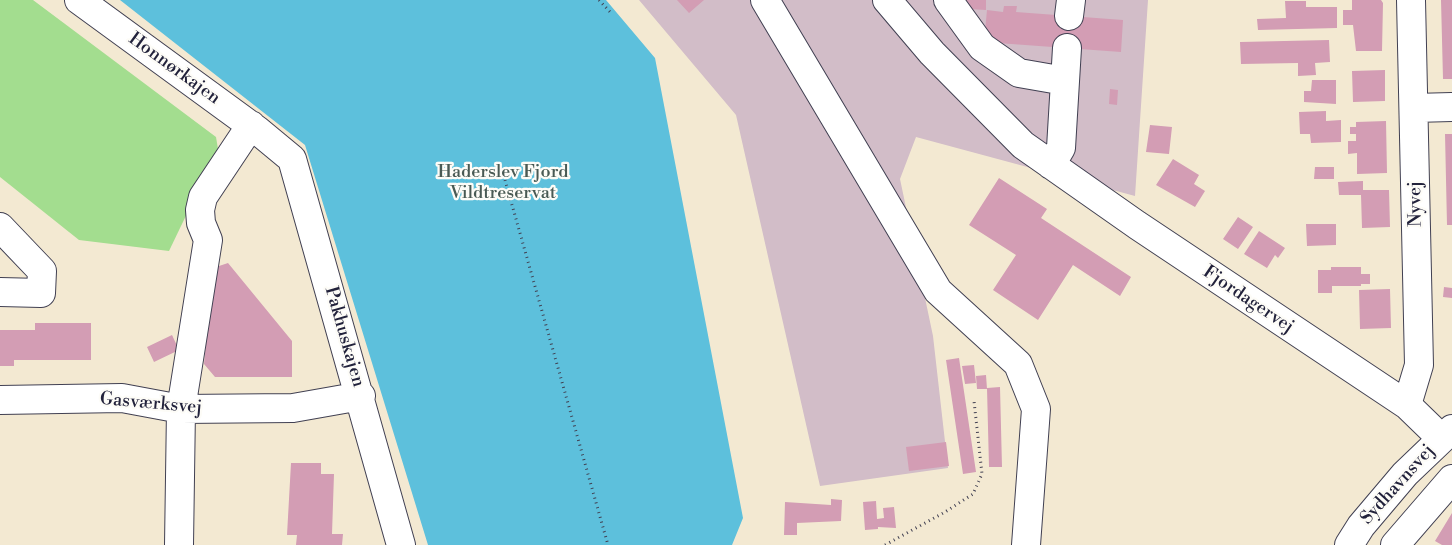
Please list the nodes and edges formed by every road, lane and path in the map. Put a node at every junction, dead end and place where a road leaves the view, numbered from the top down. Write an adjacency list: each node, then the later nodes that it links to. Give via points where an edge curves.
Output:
1 (79, 0): 12 (street, Honnørkajen)
2 (599, 0): 7 (path)
3 (765, 0): 28 (street, via 938,291 1018,364 1036,409)
4 (887, 0): 13 (street, Fjordagervej, via 932,53 1016,138)
5 (948, 0): 9 (street, via 982,47 1019,73)
6 (1411, 0): 11 (street, Nyvej)
7 (611, 13)
8 (1067, 48): 9 (street)
9 (1065, 81): 13 (street, via 1060,148)
10 (1452, 107): 11 (street)
11 (1414, 108): 20 (street, Nyvej, via 1419,365)
12 (260, 132): 17 (street, Pakhuskajen, via 292,159); 21 (street, via 203,197 201,223 208,240)
13 (1051, 165): 20 (street, Fjordagervej)
14 (505, 180): 26 (path)
15 (0, 227): 16 (street, via 42,271 41,293)
16 (0, 292)
17 (361, 396): 21 (street, Gasværksvej, via 293,408); 25 (street, Pakhuskajen)
18 (0, 400): 21 (street, Gasværksvej, via 122,398)
19 (974, 401): 27 (path, via 982,474 972,494)
20 (1407, 406): 22 (street, Fjordagervej)
21 (181, 409): 24 (street)
22 (1447, 434): 29 (street, Sydhavnsvej, via 1405,474)
23 (1452, 478): 30 (street, Sydhavnsvej)
24 (179, 545)
25 (401, 545)
26 (608, 545)
27 (885, 545)
28 (1026, 545)
29 (1349, 545)
30 (1396, 545)

